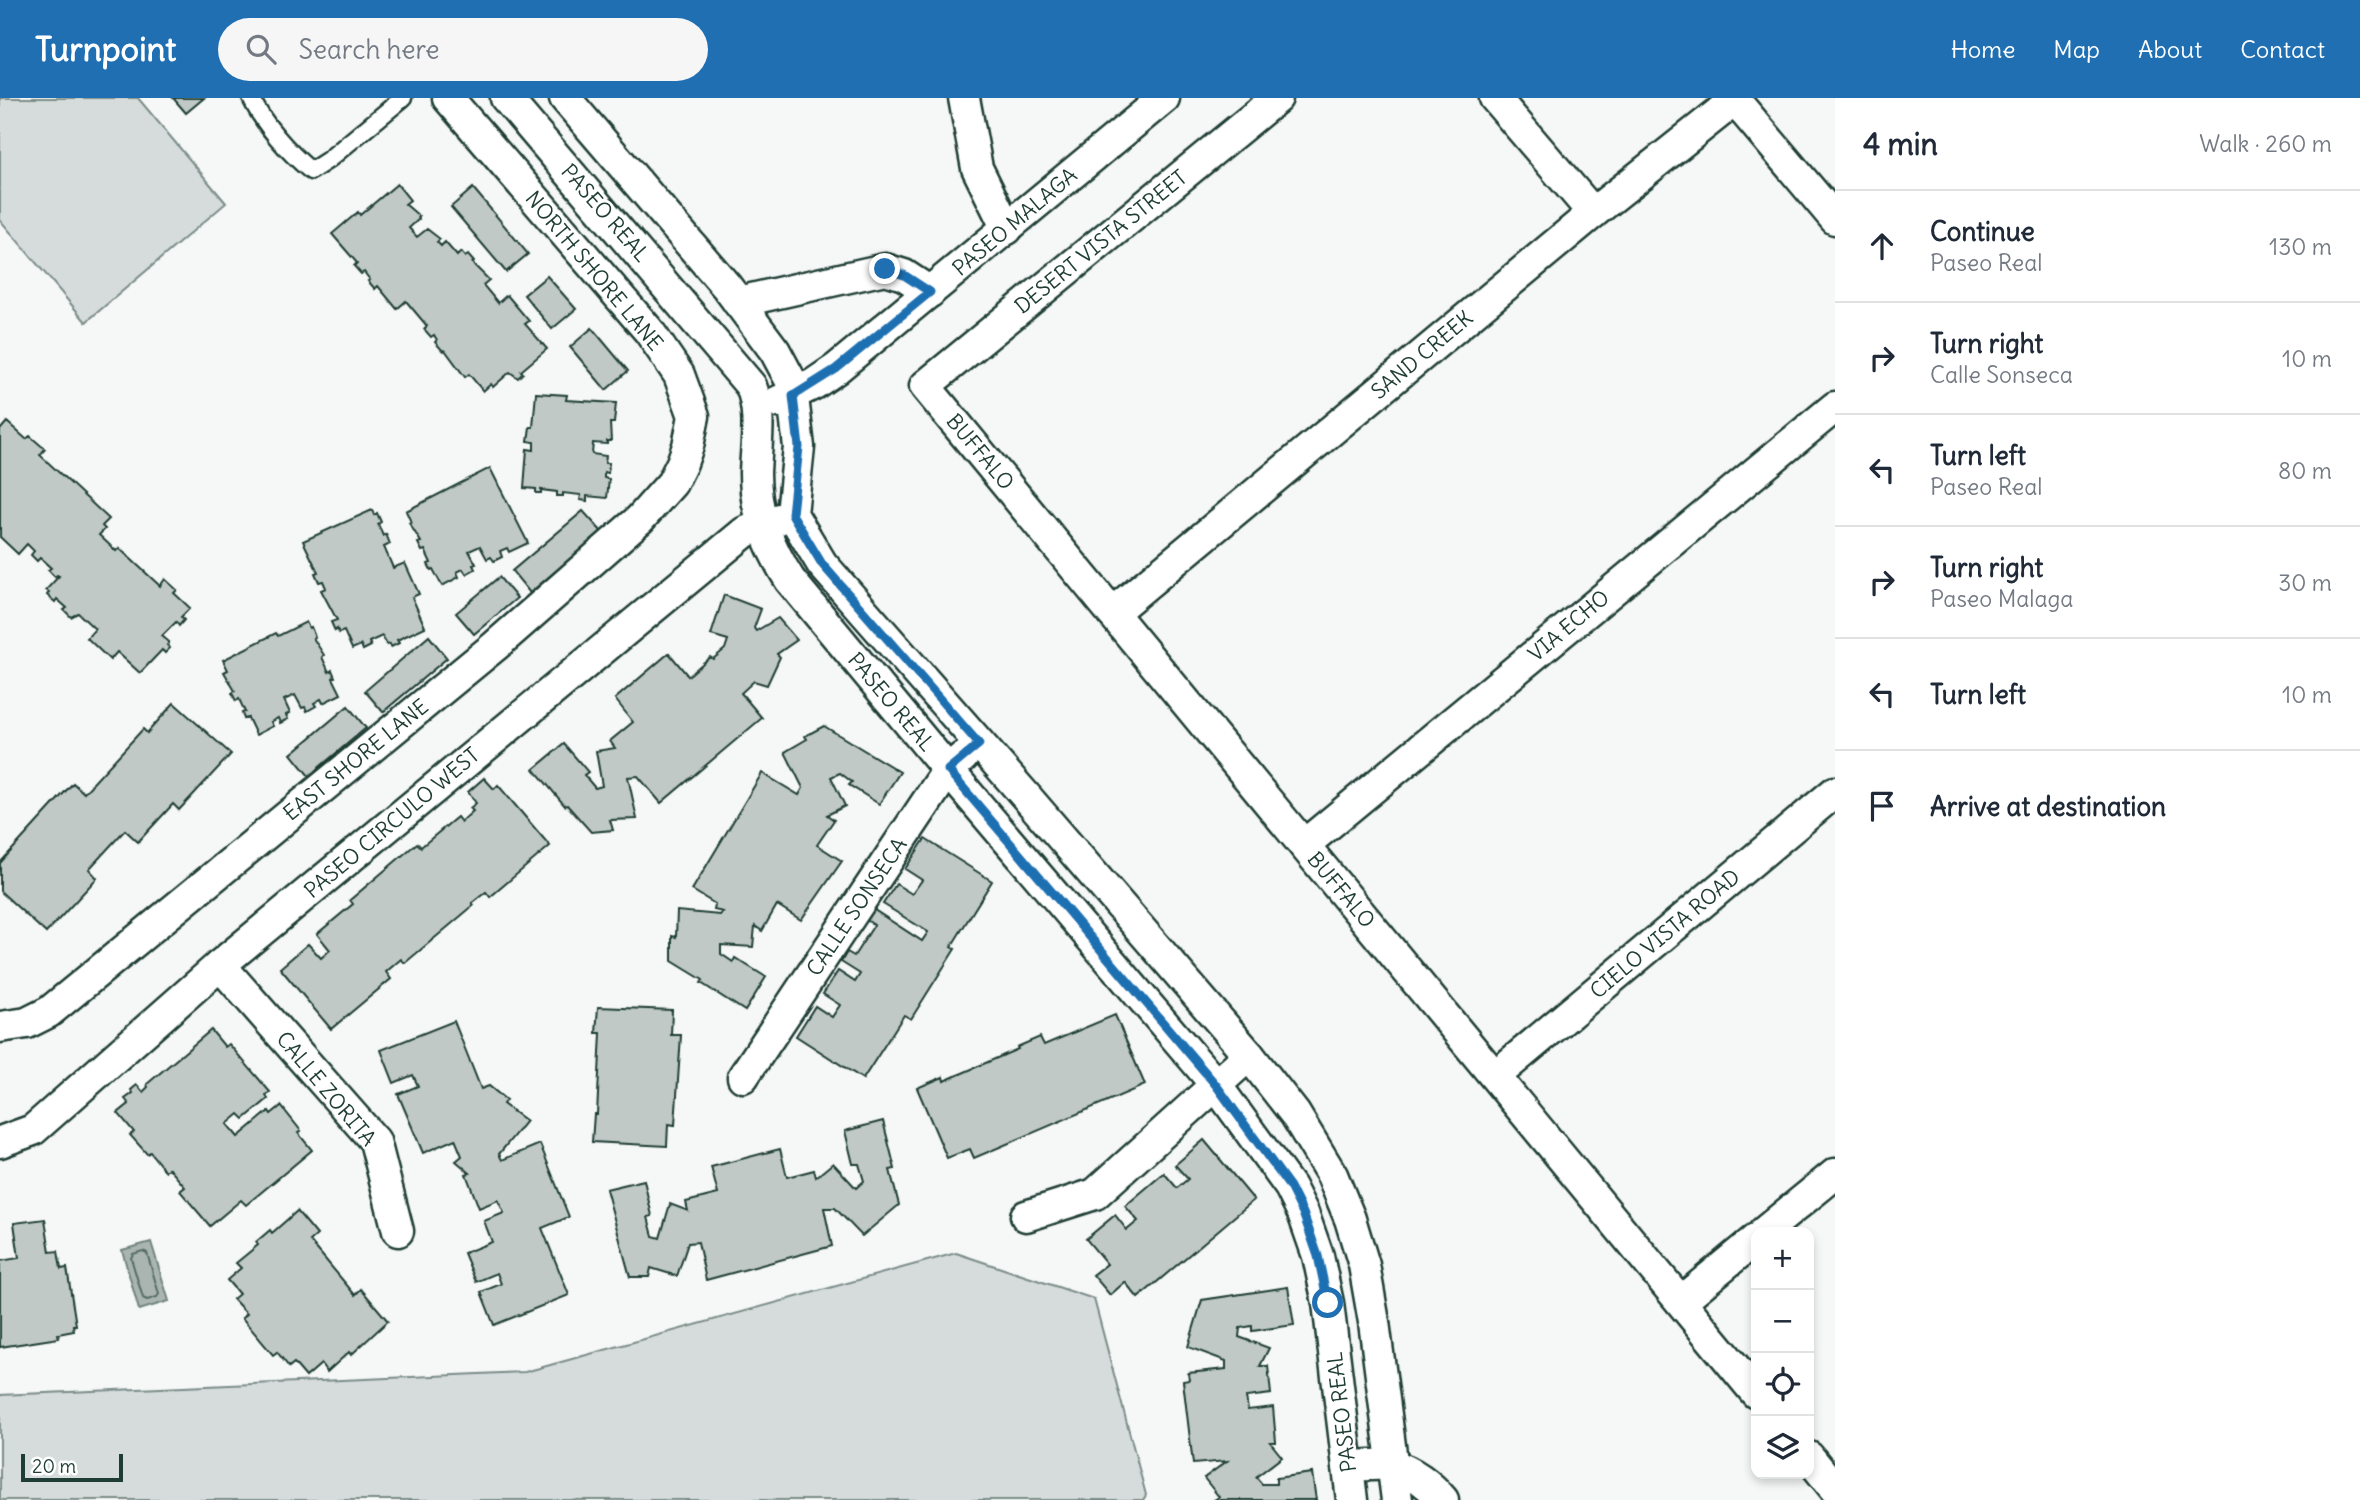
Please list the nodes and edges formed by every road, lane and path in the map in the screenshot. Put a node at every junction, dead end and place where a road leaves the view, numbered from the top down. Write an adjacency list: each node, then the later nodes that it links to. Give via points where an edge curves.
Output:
1 (251, 98): 2 (lane, via 258,113 311,171)
2 (402, 98)
3 (448, 98): 20 (street, NORTH SHORE LANE, via 649,331 678,375 694,416)
4 (506, 98): 19 (street, PASEO REAL, via 733,363 751,386)
5 (565, 98): 15 (street)
6 (964, 98): 13 (street, via 977,168)
7 (1164, 98): 13 (street, PASEO MALAGA)
8 (1277, 98): 16 (street, DESERT VISTA STREET)
9 (1495, 98): 11 (street)
10 (1734, 99): 11 (street, SAND CREEK); 12 (street)
11 (1593, 213): 23 (street, SAND CREEK)
12 (1835, 219)
13 (1007, 229): 14 (street, PASEO MALAGA)
14 (930, 292): 15 (street, via 885,269); 17 (street, PASEO MALAGA, via 836,369)
15 (738, 302): 17 (street, via 775,351 791,381)
16 (925, 386): 23 (street, BUFFALO)
17 (793, 396): 19 (street, PASEO MALAGA); 21 (street, via 799,447)
18 (1835, 407): 27 (street, VIA ECHO)
19 (758, 410): 22 (street, PASEO REAL, via 755,474)
20 (682, 463): 29 (street, EAST SHORE LANE, via 672,483 640,519 495,646 48,1012 27,1023)
21 (792, 514): 22 (street, PASEO CIRCULO WEST); 24 (street, PASEO REAL, via 822,564)
22 (762, 525): 25 (street, PASEO REAL, via 790,580); 28 (street, PASEO CIRCULO WEST, via 737,538)
23 (1112, 613): 27 (street, BUFFALO)
24 (979, 744): 25 (street, CALLE SONSECA); 30 (street, PASEO REAL)
25 (948, 770): 32 (street, CALLE SONSECA); 33 (street, PASEO REAL)
26 (1835, 792): 31 (street, CIELO VISTA ROAD)
27 (1304, 845): 31 (street, BUFFALO)
28 (220, 965): 34 (street, PASEO CIRCULO WEST, via 33,1130); 38 (street, CALLE ZORITA, via 375,1141)
29 (3, 1027)
30 (1249, 1055): 33 (street); 44 (street, PASEO REAL, via 1296,1114 1332,1175 1350,1219 1368,1287)
31 (1495, 1076): 40 (street, BUFFALO)
32 (743, 1077)
33 (1216, 1085): 36 (street, via 1095,1194); 43 (street, PASEO REAL, via 1290,1187 1318,1256)
34 (0, 1142)
35 (1835, 1174): 37 (street)
36 (1026, 1216)
37 (1770, 1227)
38 (398, 1231)
39 (1751, 1243): 40 (street)
40 (1681, 1301): 41 (street, BUFFALO)
41 (1751, 1387)
42 (1814, 1463): 45 (street)
43 (1348, 1466): 44 (street); 46 (street, PASEO REAL)
44 (1393, 1466): 47 (street, PASEO REAL); 48 (street, via 1434,1489)
45 (1835, 1489)
46 (1352, 1500)
47 (1397, 1500)
48 (1443, 1500)

